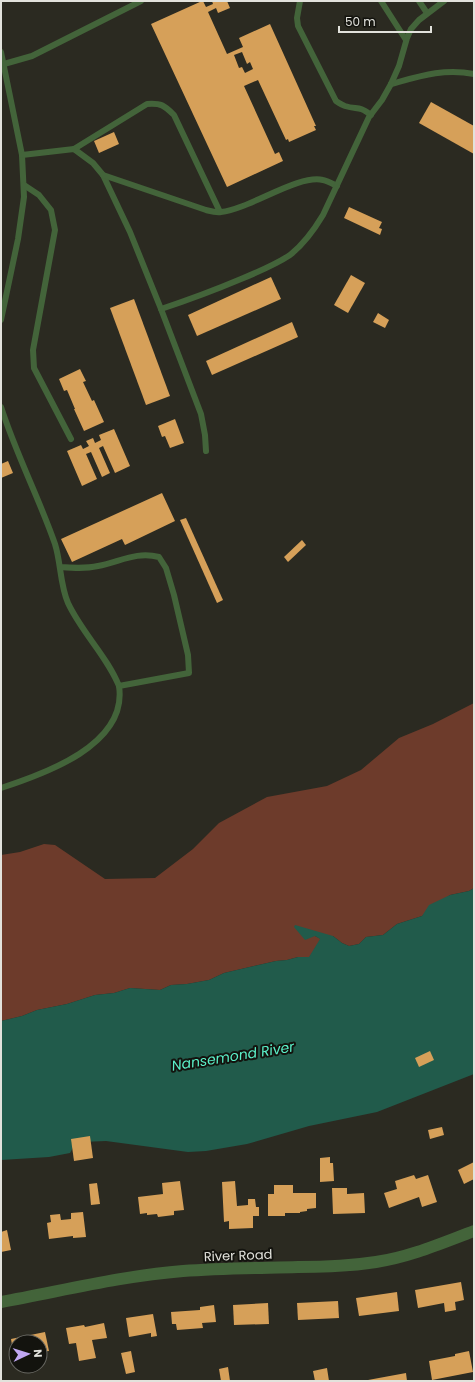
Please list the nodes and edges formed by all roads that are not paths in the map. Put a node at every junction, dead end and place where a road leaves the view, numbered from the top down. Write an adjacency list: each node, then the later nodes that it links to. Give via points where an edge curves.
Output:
1 (141, 1): 9 (lane, via 32,56)
2 (300, 1): 12 (lane, via 298,26 336,101 345,106 357,107)
3 (381, 1): 7 (lane)
4 (419, 1): 6 (lane)
5 (444, 1): 6 (lane)
6 (427, 13): 7 (lane, via 411,29)
7 (406, 40): 11 (lane)
8 (1, 52): 9 (lane)
9 (4, 64): 14 (lane)
10 (474, 74): 11 (lane, via 443,72)
11 (391, 84): 12 (lane)
12 (371, 115): 17 (lane)
13 (74, 149): 14 (lane); 15 (lane); 18 (lane, via 147,104 158,103 174,115)
14 (22, 155): 16 (lane)
15 (103, 175): 18 (lane, via 206,210); 20 (lane, via 130,232)
16 (24, 185): 19 (lane, via 18,239); 23 (lane, via 39,195 51,210 55,230 33,350 34,368)
17 (337, 186): 18 (lane, via 324,180 311,179 240,207); 20 (lane, via 316,228 291,254 250,276)
18 (220, 212)
19 (3, 299): 21 (lane)
20 (161, 309): 24 (lane, via 201,414)
21 (1, 320)
22 (1, 407): 25 (lane, via 55,545)
23 (70, 439)
24 (206, 451)
25 (60, 567): 26 (lane, via 68,602 77,620 113,671); 26 (lane, via 83,568 150,555 159,557 166,568 188,655 189,673)
26 (119, 686): 27 (lane, via 119,709 98,740 59,765)
27 (1, 788)
28 (474, 1231): 29 (street, River Road, via 426,1249 376,1262 342,1266 134,1276)
29 (1, 1302)

